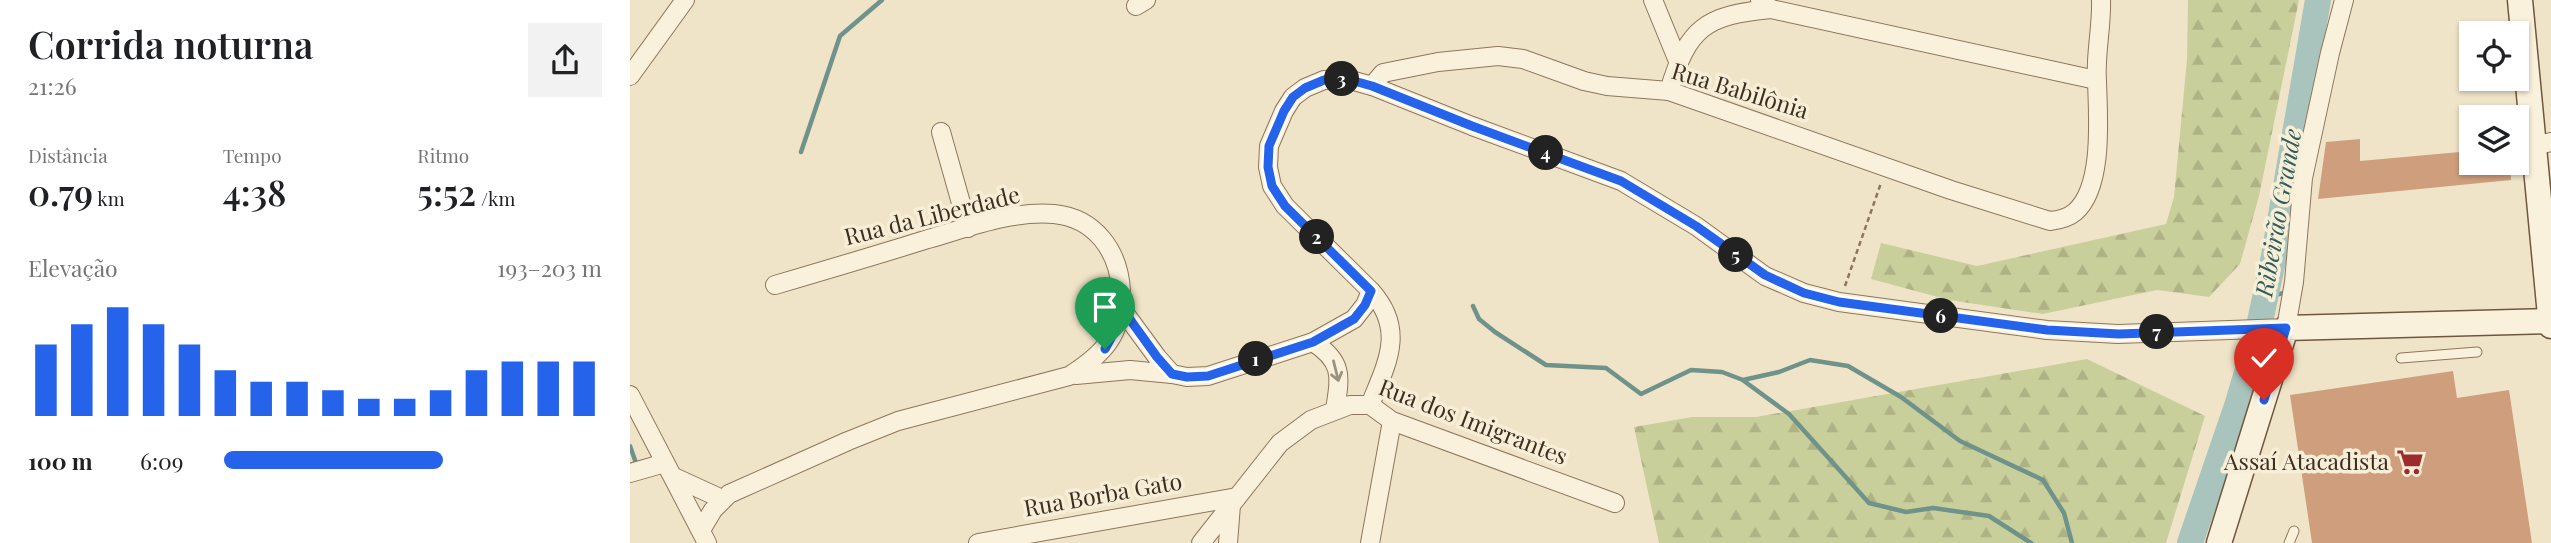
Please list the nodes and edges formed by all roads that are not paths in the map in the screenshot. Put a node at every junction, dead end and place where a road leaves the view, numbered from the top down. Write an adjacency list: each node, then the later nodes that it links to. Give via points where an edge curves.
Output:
1 (685, 0): 8 (street)
2 (1653, 0): 7 (street)
3 (2101, 0): 9 (street)
4 (2344, 0): 20 (street, via 2303,178 2294,282)
5 (2520, 0): 13 (street)
6 (1766, 4): 7 (street, via 1704,25); 9 (street)
7 (1678, 61): 11 (street)
8 (630, 76)
9 (2096, 80): 11 (street, Rua Babilônia, via 2097,142 2089,189 2075,212 2050,221)
10 (1372, 86): 11 (street, Rua Babilônia, via 1393,70 1498,56 1523,59 1607,86); 16 (street, via 1347,79 1324,80 1293,97 1275,128 1268,167 1272,186 1285,206); 20 (street, via 1621,181 1765,275 1804,293 1839,302 2047,330 2119,334)
11 (1669, 91)
12 (941, 132): 14 (street)
13 (2542, 144): 18 (street)
14 (968, 228): 15 (street, Rua da Liberdade); 17 (street, Rua da Liberdade, via 1028,215 1054,214 1082,223 1108,244 1116,260)
15 (775, 285)
16 (1371, 291): 21 (street, Rua da Liberdade, via 1354,319); 27 (street, via 1383,304 1392,331 1390,351)
17 (1121, 307): 24 (street); 25 (street, Rua da Liberdade, via 1105,349)
18 (2550, 321): 19 (street); 20 (street)
19 (2551, 326)
20 (2281, 328): 41 (street)
21 (1313, 342): 24 (street, Rua da Liberdade, via 1208,376); 28 (street, one-way to 28, via 1335,363 1339,379)
22 (2477, 352): 23 (lane)
23 (2401, 358)
24 (1172, 374): 25 (street, Rua da Liberdade, via 1130,370)
25 (1069, 376): 32 (street, Rua da Liberdade, via 898,421)
26 (630, 394): 30 (street)
27 (1370, 405): 28 (street, Rua dos Imigrantes); 29 (street, Rua dos Imigrantes)
28 (1335, 410): 33 (street, Rua dos Imigrantes, via 1311,420 1280,443)
29 (1392, 421): 34 (street, Rua dos Imigrantes); 40 (street)
30 (670, 470): 31 (street); 32 (street); 36 (street)
31 (630, 473)
32 (722, 499): 36 (street, Rua da Liberdade)
33 (1234, 500): 37 (street, Rua Borba Gato); 38 (street, Rua dos Imigrantes); 39 (street)
34 (1615, 503)
35 (2294, 531): 42 (lane)
36 (704, 537)
37 (978, 543)
38 (1201, 543)
39 (1228, 543)
40 (1370, 543)
41 (2219, 543)
42 (2289, 543)

